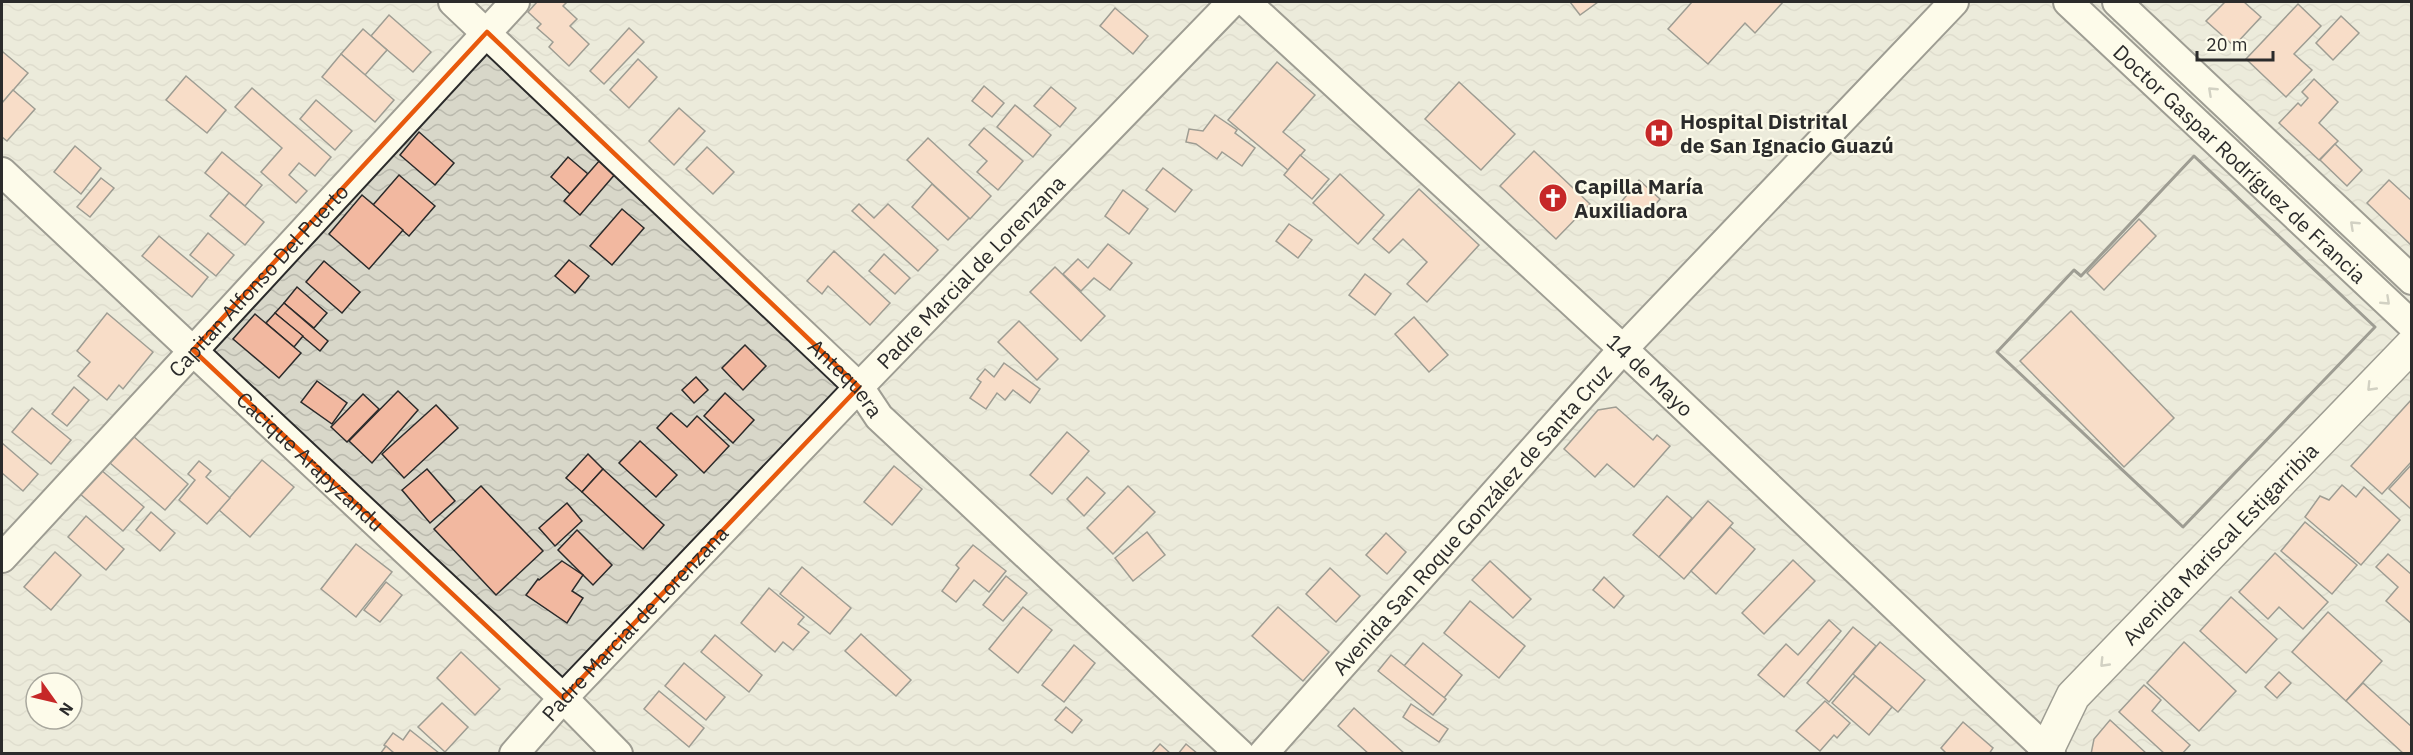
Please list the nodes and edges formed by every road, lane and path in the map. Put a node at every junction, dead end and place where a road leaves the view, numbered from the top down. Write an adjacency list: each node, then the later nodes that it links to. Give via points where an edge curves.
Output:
1 (453, 2): 8 (street, Antequera)
2 (515, 2): 8 (street, Capitan Alfonso Del Puerto)
3 (1232, 2): 15 (street, Padre Marcial de Lorenzana)
4 (1246, 2): 13 (street, 14 de Mayo)
5 (1954, 2): 13 (street, Avenida San Roque González de Santa Cruz)
6 (2068, 2): 11 (street, Doctor Gaspar Rodríguez de Francia, one-way to 11)
7 (2117, 2): 10 (street, Doctor Gaspar Rodríguez de Francia, one-way to 7)
8 (487, 32): 14 (street, Capitan Alfonso Del Puerto); 15 (street, Antequera)
9 (2, 172): 14 (street, Cacique Arapyzandu)
10 (2412, 280)
11 (2412, 325)
12 (2412, 345): 18 (highway, Avenida Mariscal Estigarribia, one-way to 18, via 2073,696)
13 (1623, 349): 18 (street, 14 de Mayo); 22 (street, Avenida San Roque González de Santa Cruz)
14 (193, 350): 16 (street, Capitan Alfonso Del Puerto); 17 (street, Cacique Arapyzandu)
15 (859, 387): 17 (street, Padre Marcial de Lorenzana); 21 (street, Antequera, via 879,417)
16 (2, 558)
17 (563, 698): 19 (street, Padre Marcial de Lorenzana); 20 (street, Cacique Arapyzandu)
18 (2046, 752)
19 (514, 753)
20 (618, 753)
21 (1240, 753)
22 (1263, 753)

